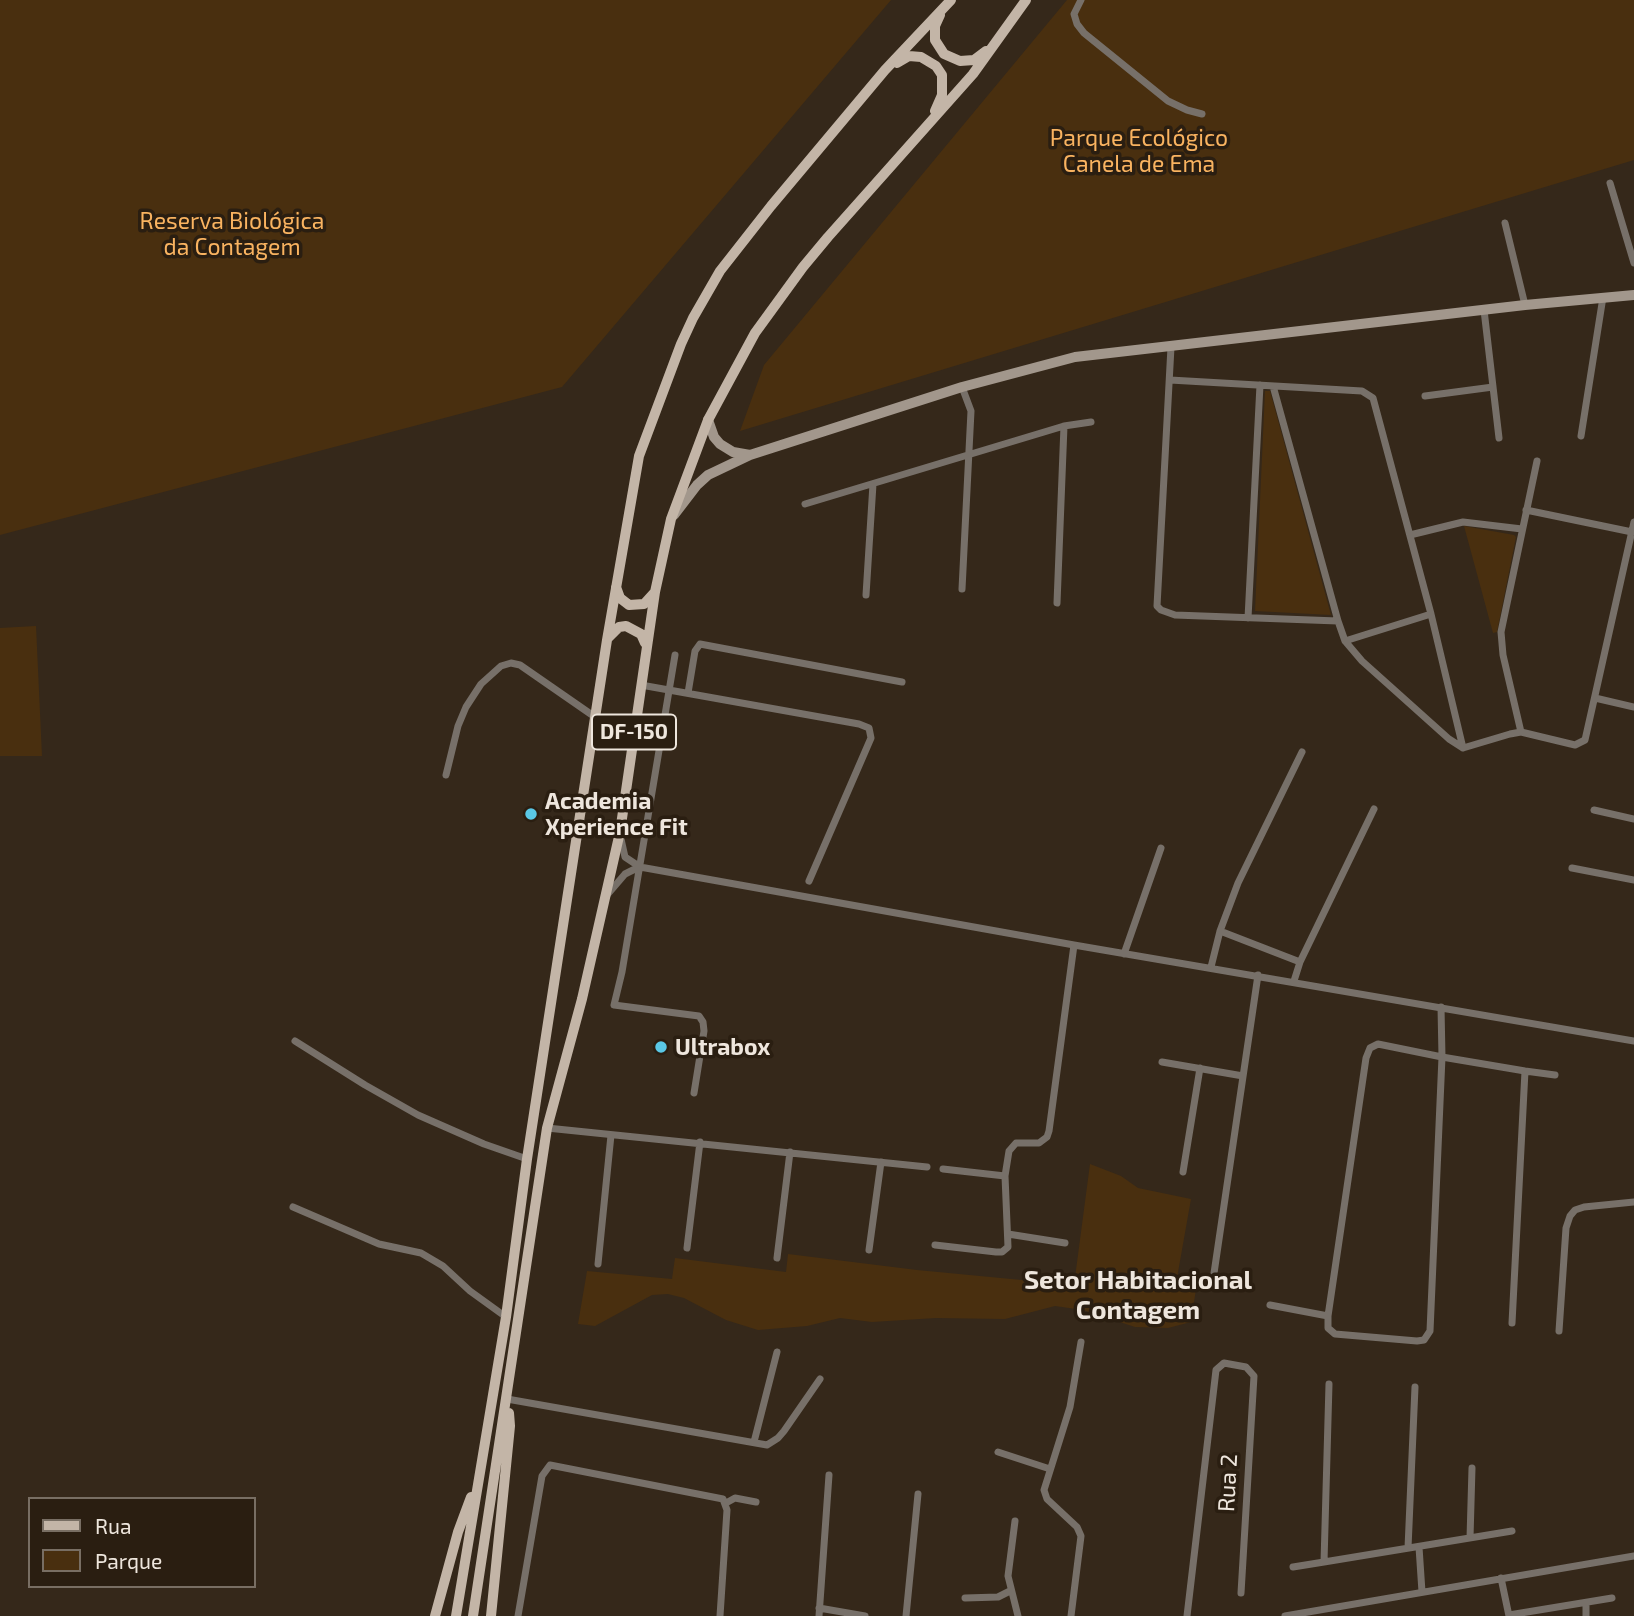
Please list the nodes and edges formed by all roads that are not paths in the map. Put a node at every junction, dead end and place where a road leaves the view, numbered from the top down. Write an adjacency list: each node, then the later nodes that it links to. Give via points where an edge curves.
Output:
1 (1026, 0): 4 (main road, DF-150)
2 (1081, 0): 6 (street, via 1074,14 1084,33 1168,101)
3 (948, 3): 4 (main road, via 935,26 935,40 944,54 960,61 974,60); 5 (main road, DF-150)
4 (996, 42): 7 (main road, DF-150)
5 (885, 70): 7 (main road, via 909,56 936,66 942,75 942,95); 38 (main road, DF-150, via 747,236 693,318 639,456)
6 (1202, 114)
7 (932, 120): 22 (main road, DF-150, via 803,267 755,333)
8 (1610, 183): 10 (street)
9 (1504, 223): 13 (street)
10 (1634, 263)
11 (1634, 295): 12 (street)
12 (1604, 297): 13 (street); 25 (street)
13 (1525, 305): 14 (street)
14 (1484, 310): 15 (street); 20 (street)
15 (1171, 347): 16 (street); 19 (street, via 1075,357)
16 (1170, 380): 17 (street); 44 (street, via 1157,606 1175,615)
17 (1260, 385): 18 (street); 44 (street)
18 (1273, 386): 37 (street, via 1362,391 1373,398); 45 (street)
19 (962, 387): 27 (street, via 971,411); 28 (street)
20 (1493, 387): 21 (street); 26 (street)
21 (1425, 396)
22 (708, 420): 28 (street, via 720,444); 33 (main road, DF-150)
23 (1091, 422): 24 (street)
24 (1064, 426): 27 (street); 42 (street)
25 (1581, 436)
26 (1499, 438)
27 (969, 454): 30 (street); 39 (street)
28 (750, 456): 33 (street, via 708,475)
29 (1537, 461): 32 (street)
30 (873, 484): 31 (street); 41 (street)
31 (805, 504)
32 (1526, 510): 35 (street); 36 (street)
33 (671, 519): 40 (main road, DF-150)
34 (1634, 522): 36 (street)
35 (1522, 529): 37 (street, via 1463,522); 57 (street, via 1500,632)
36 (1632, 532): 54 (street)
37 (1409, 535): 43 (street)
38 (616, 587): 40 (main road, via 624,602 634,606 644,604); 46 (main road, DF-150)
39 (962, 589)
40 (655, 592): 48 (main road, DF-150)
41 (866, 595)
42 (1057, 603)
43 (1431, 614): 47 (street); 58 (street)
44 (1248, 618): 45 (street)
45 (1338, 621): 47 (street)
46 (607, 640): 48 (main road, via 626,626 641,634); 56 (main road, DF-150)
47 (1345, 641): 58 (street)
48 (646, 646): 51 (main road, DF-150)
49 (675, 655): 52 (street)
50 (902, 682): 53 (street, via 701,644 695,651)
51 (641, 685): 52 (street); 64 (main road, DF-150)
52 (669, 690): 53 (street); 66 (street)
53 (688, 693): 69 (street, via 869,728 871,738)
54 (1595, 698): 55 (street); 57 (street, via 1585,740 1579,745)
55 (1634, 706)
56 (595, 717): 60 (street, via 520,665 501,666 481,684 466,707); 92 (main road, DF-150)
57 (1521, 733): 58 (street)
58 (1463, 748)
59 (1302, 752): 71 (street, via 1258,838)
60 (446, 775)
61 (1374, 809): 74 (street)
62 (1594, 810): 63 (street)
63 (1634, 818)
64 (620, 832): 66 (street, via 625,857); 70 (main road, DF-150)
65 (1161, 848): 73 (street)
66 (640, 867): 70 (street, via 625,874); 72 (street); 87 (street, via 614,1005 699,1016 704,1031)
67 (1572, 868): 68 (street)
68 (1634, 880)
69 (809, 881)
70 (607, 895): 88 (main road, DF-150)
71 (1220, 931): 74 (street); 75 (street)
72 (1074, 945): 73 (street); 97 (street, via 1049,1131 1039,1143 1012,1146)
73 (1124, 954): 75 (street)
74 (1300, 962): 77 (street)
75 (1210, 968): 76 (street)
76 (1258, 975): 77 (street); 86 (street)
77 (1294, 981): 78 (street)
78 (1441, 1007): 80 (street); 81 (street)
79 (295, 1041): 92 (street, via 418,1115)
80 (1634, 1041)
81 (1442, 1057): 84 (street); 109 (street, via 1377,1045 1368,1053); 109 (street, via 1428,1337 1417,1341 1335,1334 1328,1328)
82 (1162, 1062): 83 (street)
83 (1200, 1068): 86 (street); 96 (street)
84 (1525, 1071): 85 (street); 111 (street)
85 (1555, 1075)
86 (1243, 1076): 107 (street)
87 (694, 1093)
88 (547, 1128): 89 (street); 118 (main road, DF-150)
89 (611, 1135): 90 (street); 106 (street)
90 (700, 1142): 91 (street); 103 (street)
91 (790, 1152): 93 (street); 105 (street)
92 (527, 1159): 110 (main road, DF-150)
93 (881, 1162): 94 (street); 104 (street)
94 (927, 1167)
95 (943, 1169): 97 (street)
96 (1183, 1172)
97 (1005, 1176): 100 (street)
98 (1634, 1202): 112 (street, via 1584,1207 1570,1216)
99 (293, 1207): 110 (street, via 369,1240 421,1253)
100 (1007, 1234): 101 (street); 102 (street, via 1008,1247 1003,1252)
101 (1065, 1243)
102 (935, 1245)
103 (687, 1248)
104 (869, 1250)
105 (777, 1258)
106 (598, 1264)
107 (1213, 1280)
108 (1270, 1305): 109 (street)
109 (1328, 1316)
110 (506, 1317): 121 (main road, DF-150)
111 (1512, 1323)
112 (1559, 1331)
113 (1081, 1342): 123 (street, via 1070,1406)
114 (777, 1352): 119 (street)
115 (820, 1379): 119 (street, via 778,1438 767,1444)
116 (1329, 1384): 134 (street)
117 (1415, 1387): 132 (street)
118 (507, 1403): 119 (street); 147 (main road, DF-150); 148 (main road, via 510,1426)
119 (754, 1442)
120 (998, 1452): 123 (street)
121 (482, 1468): 145 (main road, via 458,1532); 146 (main road, DF-150)
122 (1472, 1468): 130 (street)
123 (1050, 1469): 154 (street, via 1044,1495 1081,1536)
124 (829, 1475): 143 (street)
125 (918, 1494): 152 (street)
126 (756, 1502): 127 (street, via 735,1498)
127 (726, 1503): 149 (street, via 718,1497 550,1465 542,1476); 150 (street)
128 (1015, 1521): 137 (street)
129 (1512, 1531): 130 (street)
130 (1470, 1538): 131 (street)
131 (1419, 1547): 132 (street); 138 (street)
132 (1408, 1548): 134 (street)
133 (1634, 1556): 136 (street)
134 (1324, 1562): 135 (street)
135 (1293, 1567)
136 (1500, 1578): 138 (street); 144 (street)
137 (1010, 1591): 140 (street, via 998,1597); 153 (street)
138 (1422, 1592): 156 (street)
139 (1241, 1593): 155 (street, Rua 2, via 1254,1376 1246,1367 1229,1363 1216,1370)
140 (965, 1598)
141 (1612, 1598): 142 (street)
142 (1586, 1604): 144 (street); 157 (street)
143 (819, 1612): 151 (street)
144 (1509, 1615)
145 (435, 1616)
146 (456, 1616)
147 (473, 1616)
148 (491, 1616)
149 (518, 1616)
150 (720, 1616)
151 (865, 1616)
152 (906, 1616)
153 (1018, 1616)
154 (1071, 1616)
155 (1187, 1616)
156 (1285, 1616)
157 (1586, 1616)

